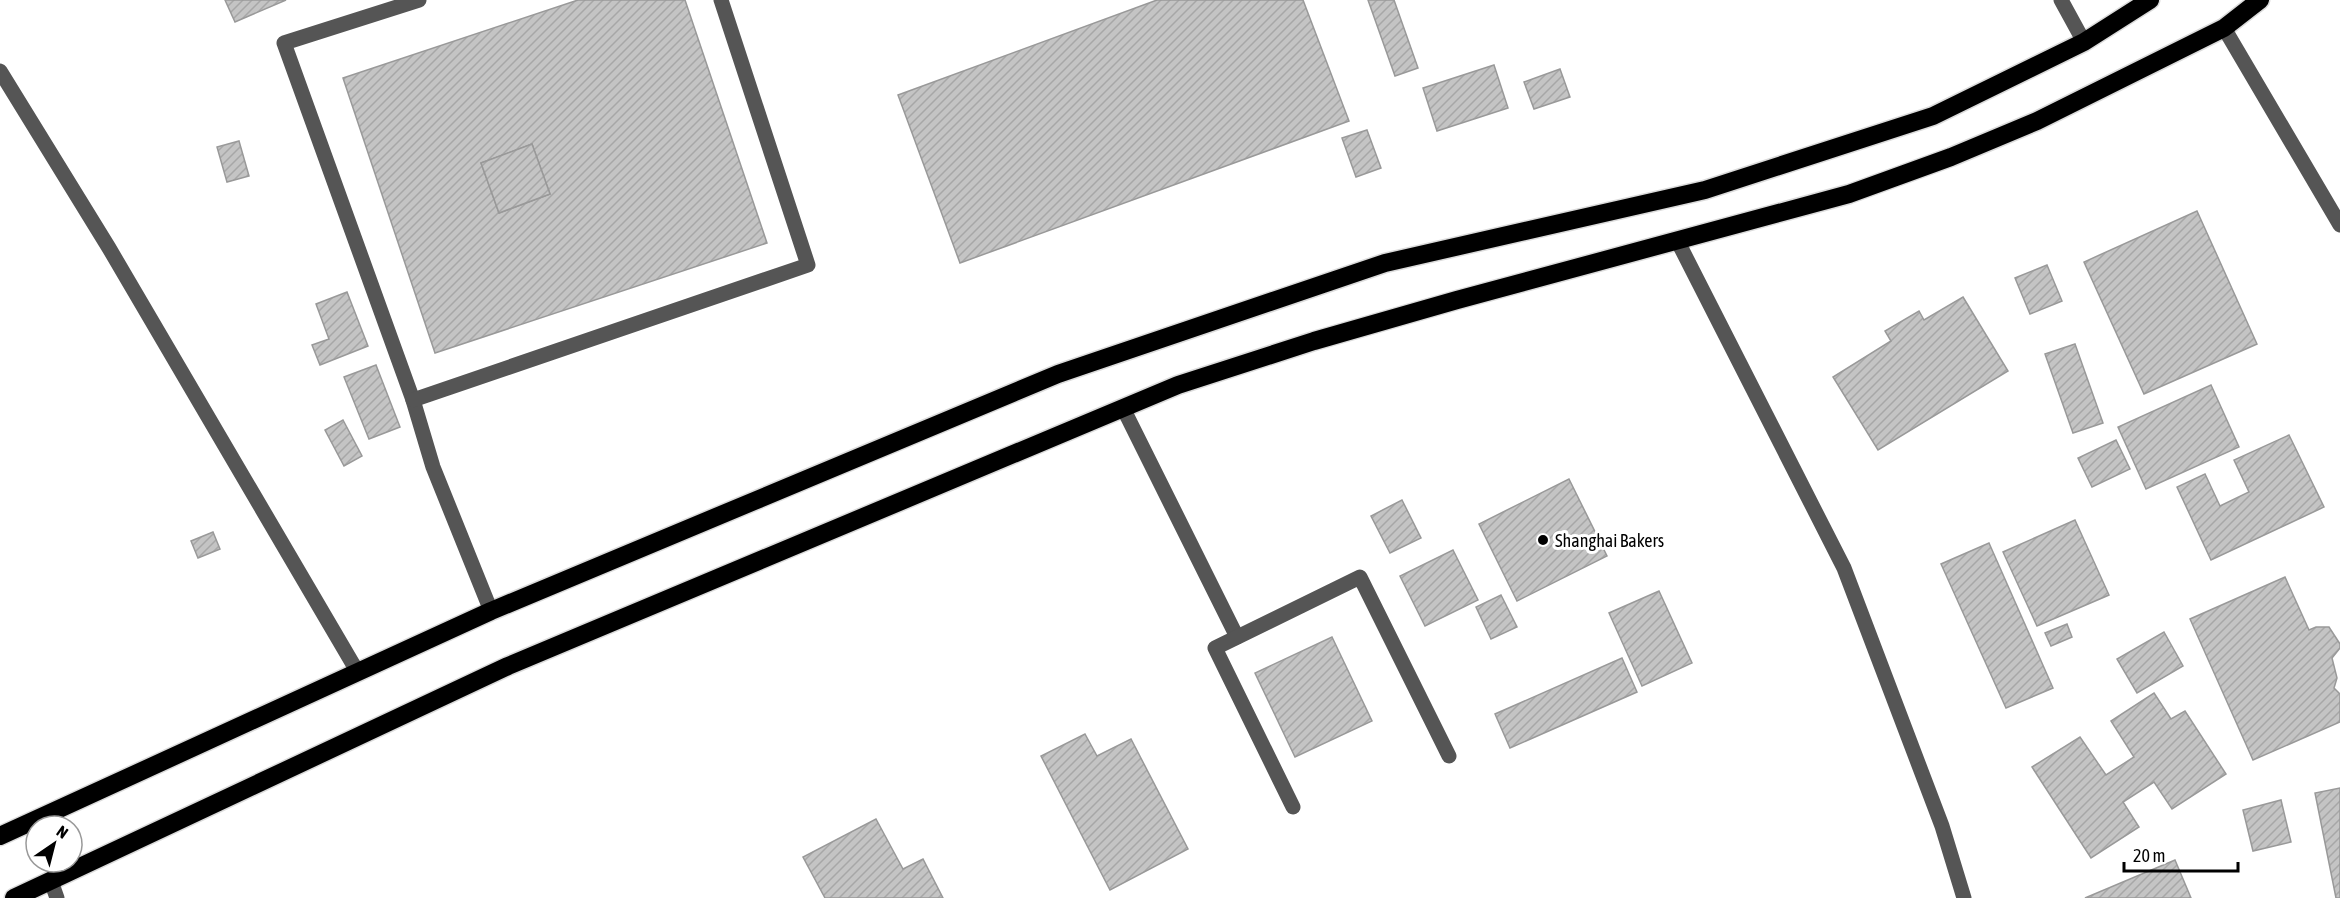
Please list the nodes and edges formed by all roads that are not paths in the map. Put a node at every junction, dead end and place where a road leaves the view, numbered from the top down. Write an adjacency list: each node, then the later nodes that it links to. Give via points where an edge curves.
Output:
1 (419, 0): 11 (street, via 284,43)
2 (721, 0): 11 (street, via 808,265)
3 (2061, 0): 7 (street)
4 (2150, 0): 7 (highway)
5 (2260, 0): 6 (highway)
6 (2224, 28): 9 (street); 10 (highway, via 2037,121 1951,157 1850,194)
7 (2084, 42): 13 (highway, via 1933,116 1705,190 1385,263 1058,374)
8 (0, 71): 15 (street, via 109,248)
9 (2340, 225)
10 (1677, 240): 12 (highway, via 1314,341 1178,385); 21 (street, via 1844,568 1942,825)
11 (413, 400): 13 (street, via 433,467)
12 (1123, 408): 14 (street); 19 (highway, via 507,666)
13 (491, 611): 15 (highway)
14 (1237, 637): 16 (street, via 1360,577); 17 (street, via 1215,648)
15 (357, 671): 18 (highway)
16 (1449, 756)
17 (1293, 807)
18 (0, 836)
19 (54, 890): 20 (highway)
20 (14, 898)
21 (1964, 898)

